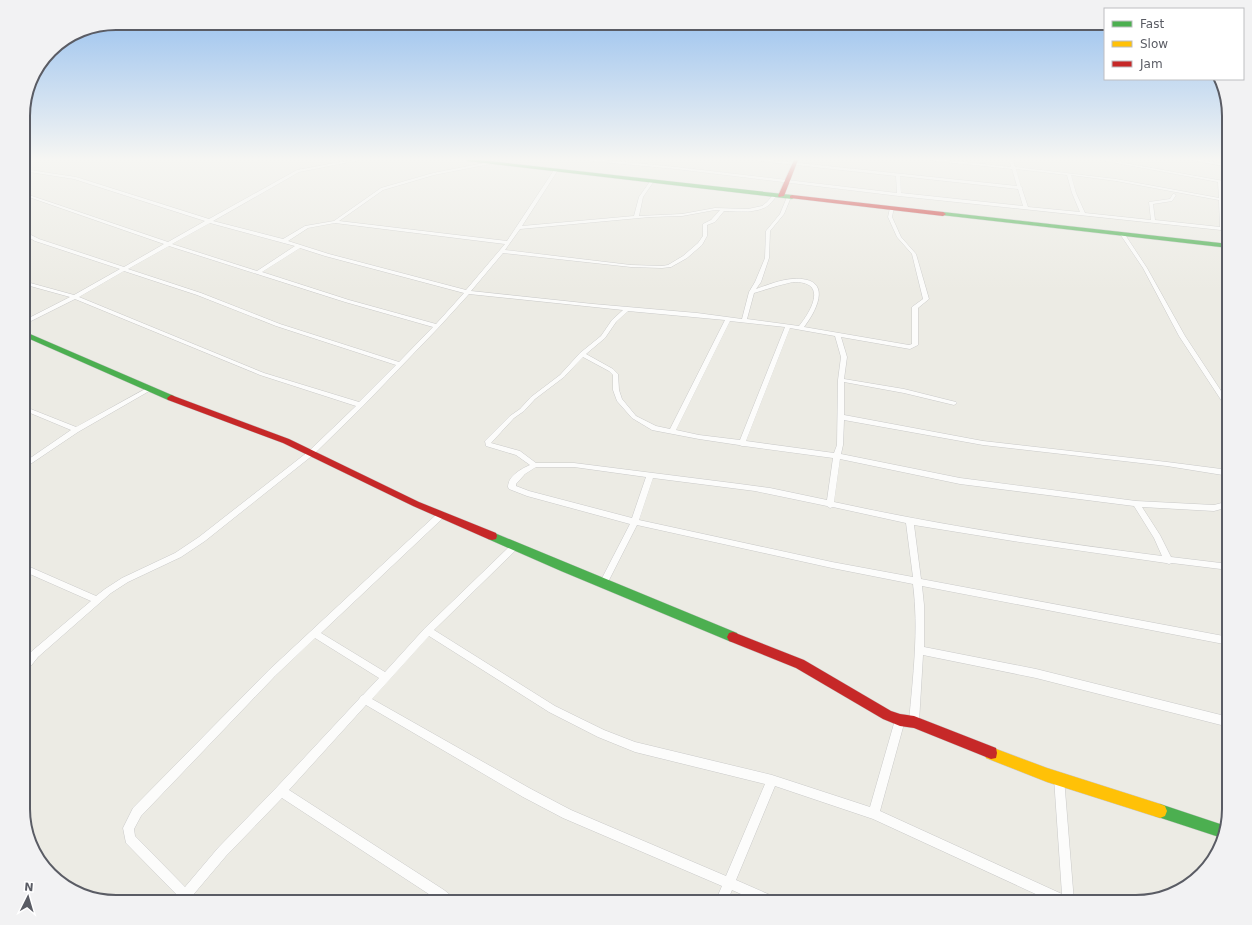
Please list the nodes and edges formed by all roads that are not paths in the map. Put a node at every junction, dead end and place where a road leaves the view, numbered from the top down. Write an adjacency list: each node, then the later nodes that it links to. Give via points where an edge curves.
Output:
1 (50, 203): 29 (street)
2 (153, 203): 20 (street)
3 (241, 203): 20 (street)
4 (362, 203): 21 (street)
5 (534, 203): 23 (street)
6 (639, 203): 19 (street)
7 (769, 203): 17 (street, via 748,210)
8 (782, 203): 37 (street, via 782,214 768,231 767,258)
9 (848, 203): 15 (street)
10 (982, 203): 16 (street)
11 (1025, 203): 16 (street)
12 (1078, 203): 18 (street)
13 (1151, 203): 22 (street)
14 (1221, 203): 24 (street)
15 (892, 208): 25 (street); 46 (street, via 890,217 899,237 914,254 926,299 915,307 915,345 910,347)
16 (1026, 208): 18 (street)
17 (723, 209): 19 (street, via 677,216); 32 (street, via 713,221 705,224 705,236 700,244 685,257 662,268)
18 (1083, 214): 22 (street)
19 (636, 217): 23 (street)
20 (209, 221): 27 (street); 29 (street)
21 (335, 222): 27 (street, via 307,227); 28 (street)
22 (1153, 222): 24 (street)
23 (518, 228): 28 (street)
24 (1222, 229)
25 (1122, 234): 30 (street); 52 (street, via 1182,336)
26 (30, 236): 33 (street, via 63,250)
27 (284, 241): 31 (street)
28 (508, 243): 32 (street)
29 (168, 244): 33 (street); 34 (street)
30 (1222, 245)
31 (299, 246): 34 (street); 36 (street)
32 (502, 251): 36 (street)
33 (124, 269): 38 (street); 49 (street, via 199,294 278,326)
34 (259, 272): 43 (street)
35 (30, 284): 38 (street)
36 (468, 292): 39 (street); 43 (street)
37 (752, 292): 42 (street); 45 (street, via 797,280 811,283 815,290 814,308)
38 (75, 297): 41 (street); 54 (street, via 262,374)
39 (627, 309): 40 (street); 48 (street, via 614,321 603,337)
40 (728, 319): 42 (street); 58 (street)
41 (30, 320)
42 (744, 320): 44 (street)
43 (437, 326): 49 (street)
44 (788, 326): 45 (street); 59 (street)
45 (801, 328): 46 (street)
46 (837, 335): 50 (street, via 844,357)
47 (30, 336): 51 (street)
48 (582, 354): 58 (street, via 616,375 619,400 634,417 654,428); 63 (street, via 562,376 512,417 488,441 488,444 518,454)
49 (400, 364): 54 (street)
50 (841, 380): 53 (street); 56 (street)
51 (149, 389): 57 (street); 60 (street)
52 (1222, 397)
53 (954, 403)
54 (361, 404): 60 (street)
55 (30, 411): 57 (street)
56 (841, 417): 61 (street); 64 (street, via 983,444)
57 (76, 430): 62 (street)
58 (672, 432): 59 (street)
59 (742, 444): 61 (street)
60 (311, 453): 69 (street); 78 (street, via 190,547 125,580)
61 (837, 456): 66 (street, via 960,481); 67 (street)
62 (30, 462)
63 (535, 465): 65 (street, via 574,465); 71 (street, via 518,476 512,487 550,500)
64 (1222, 472)
65 (650, 475): 67 (street, via 734,485); 71 (street)
66 (1136, 504): 68 (street, via 1214,508); 73 (street)
67 (830, 505): 70 (street)
68 (1222, 506)
69 (441, 515): 72 (street); 80 (street)
70 (910, 521): 73 (street); 76 (street)
71 (635, 522): 76 (street, via 733,545); 77 (street)
72 (515, 546): 77 (street); 79 (street)
73 (1169, 561): 74 (street)
74 (1222, 566)
75 (30, 570): 78 (street)
76 (917, 582): 81 (street); 82 (street, via 920,605)
77 (603, 584): 86 (street, via 800,664)
78 (97, 600): 83 (street)
79 (428, 631): 84 (street); 90 (street, via 552,709 601,734 635,747)
80 (314, 633): 84 (street); 95 (street, via 272,672 137,812 128,828 130,839)
81 (1222, 640)
82 (919, 650): 87 (street, via 1063,679); 88 (street)
83 (30, 660)
84 (385, 677): 85 (street)
85 (364, 699): 91 (street); 94 (street, via 567,814)
86 (900, 720): 88 (street); 92 (street)
87 (1222, 720)
88 (914, 722): 89 (street)
89 (1059, 778): 93 (street); 101 (street)
90 (772, 780): 92 (street); 94 (street)
91 (281, 792): 96 (street, via 222,852); 97 (street)
92 (874, 814): 100 (street)
93 (1219, 830)
94 (728, 884): 98 (street); 99 (street)
95 (181, 895)
96 (190, 895)
97 (441, 895)
98 (724, 895)
99 (756, 895)
100 (1052, 895)
101 (1067, 895)

